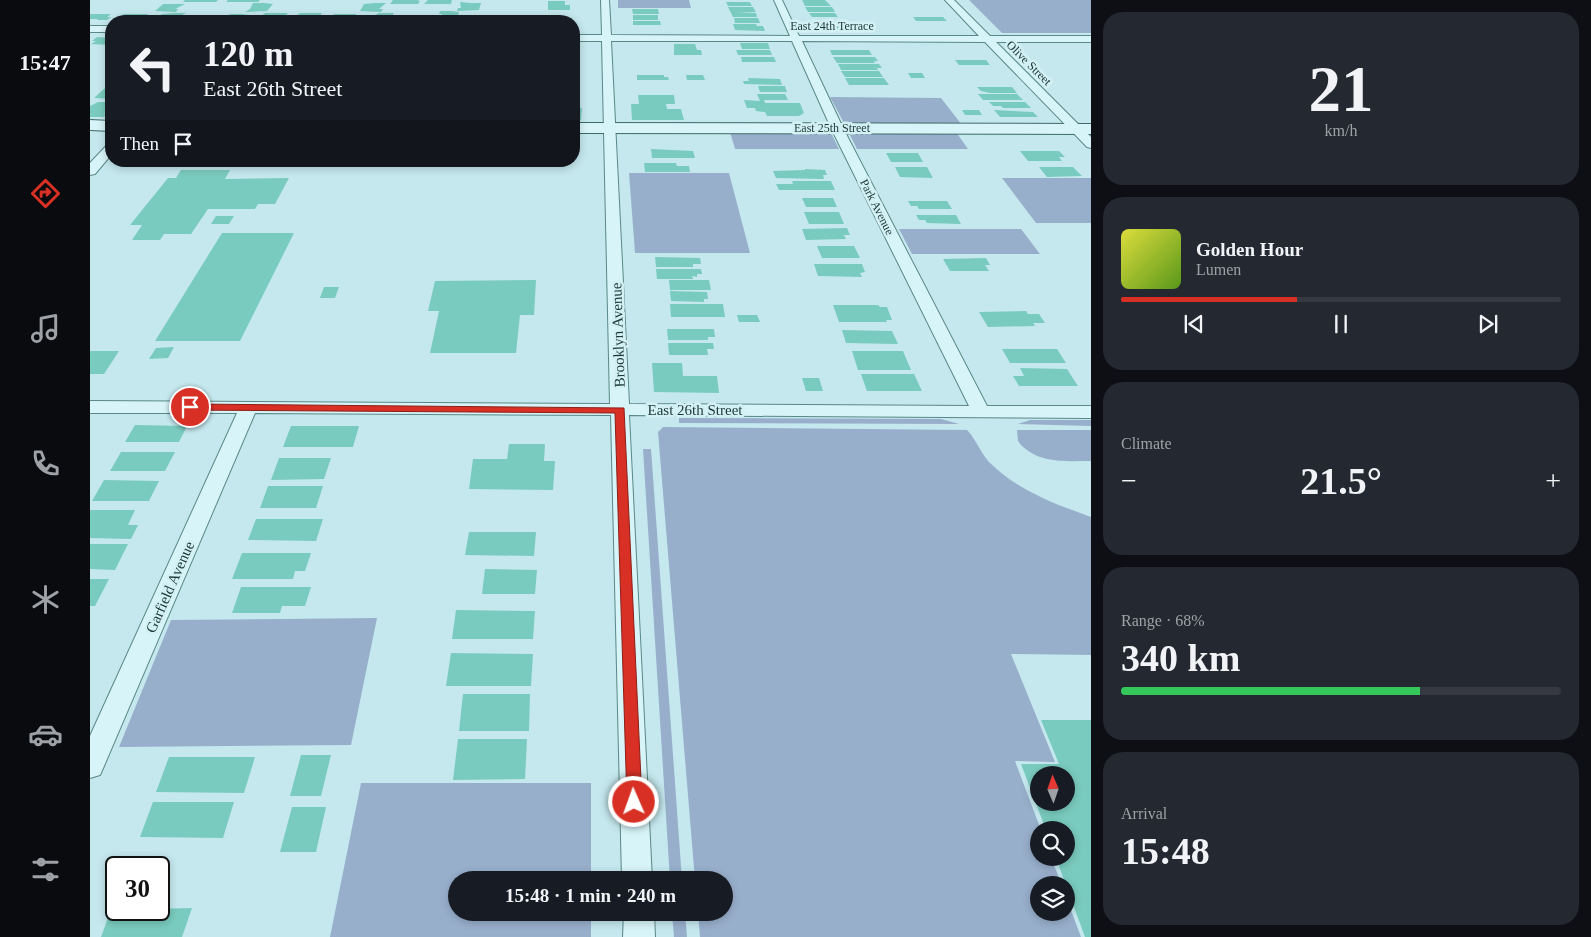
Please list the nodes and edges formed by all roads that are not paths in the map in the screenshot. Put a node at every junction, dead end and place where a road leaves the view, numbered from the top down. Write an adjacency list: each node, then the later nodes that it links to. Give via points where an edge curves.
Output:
1 (605, 0): 7 (street, Brooklyn Avenue)
2 (778, 0): 8 (street, Park Avenue)
3 (949, 0): 9 (street, Olive Street)
4 (90, 29): 5 (street)
5 (105, 29)
6 (580, 38): 7 (street, East 24th Terrace)
7 (606, 38): 8 (street, East 24th Terrace); 14 (street, Brooklyn Avenue)
8 (797, 38): 9 (street, East 24th Terrace); 15 (street, Park Avenue)
9 (988, 39): 10 (street, East 24th Terrace); 16 (street, Olive Street)
10 (1091, 39)
11 (90, 126): 12 (street)
12 (105, 126)
13 (580, 128): 14 (street, East 25th Street)
14 (609, 128): 15 (street, East 25th Street); 22 (street, Brooklyn Avenue)
15 (837, 128): 16 (street, East 25th Street); 23 (street, Park Avenue)
16 (1084, 129): 17 (street, Olive Street)
17 (1091, 144)
18 (105, 155): 19 (street)
19 (90, 171)
20 (249, 407): 21 (street, East 26th Street); 22 (street, East 26th Street); 25 (street, Garfield Avenue)
21 (90, 408)
22 (620, 410): 23 (street, East 26th Street); 26 (street, Brooklyn Avenue)
23 (981, 412): 24 (street, East 26th Street)
24 (1091, 412)
25 (90, 766)
26 (637, 871)
27 (639, 921): 28 (street)
28 (640, 937)

